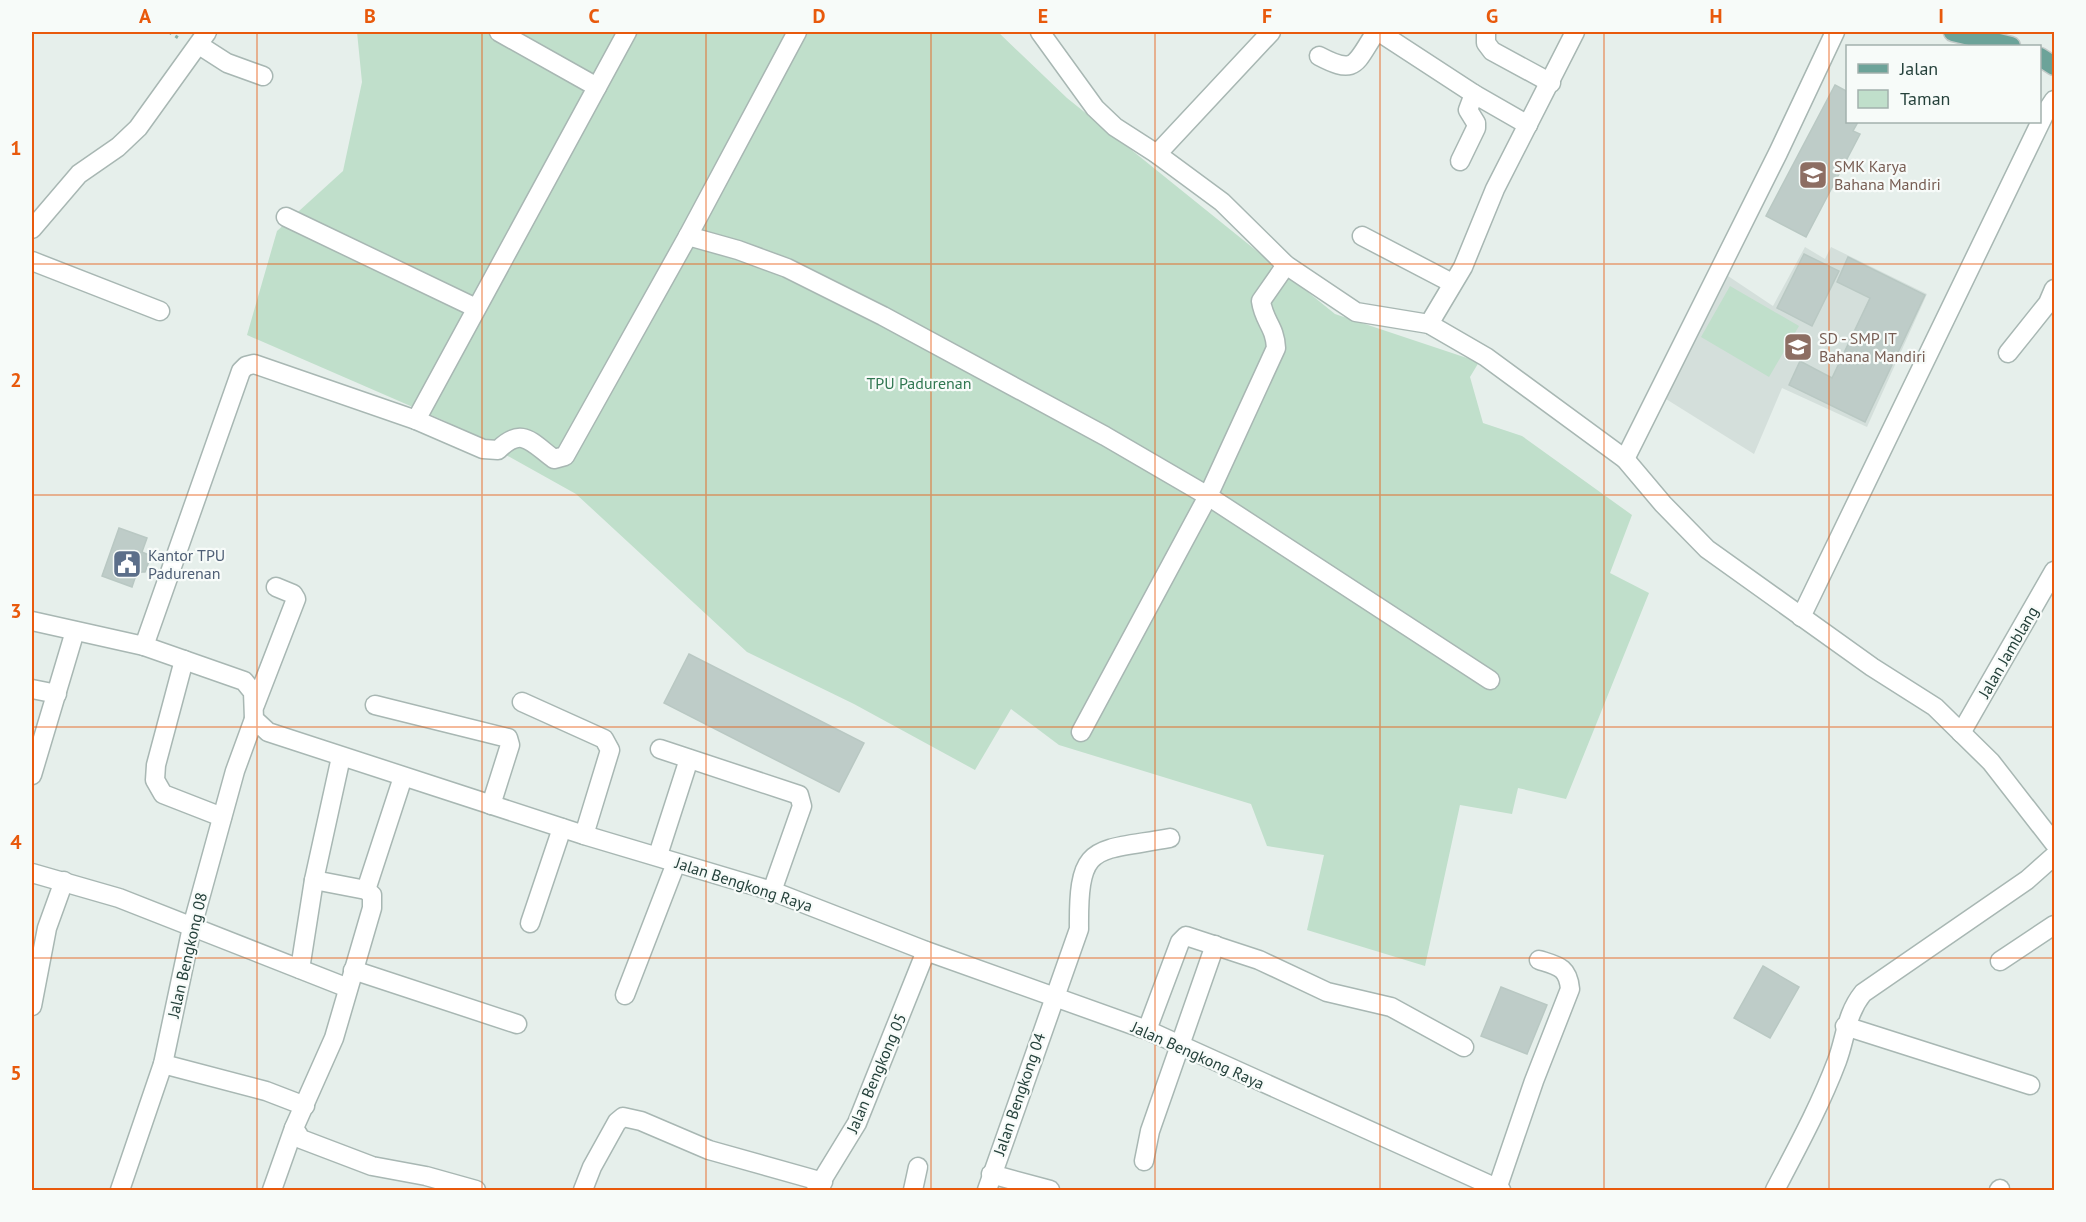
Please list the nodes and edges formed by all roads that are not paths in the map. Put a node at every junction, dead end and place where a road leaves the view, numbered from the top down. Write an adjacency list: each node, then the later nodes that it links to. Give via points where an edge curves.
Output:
1 (499, 32): 18 (street)
2 (627, 32): 18 (street)
3 (797, 32): 28 (street)
4 (1040, 32): 24 (street, via 1095,108 1115,127)
5 (1271, 32): 24 (street)
6 (1377, 32): 13 (street, via 1348,67 1339,67); 19 (street)
7 (1486, 32): 17 (street, via 1486,43 1492,51)
8 (1575, 32): 17 (street)
9 (1835, 32): 39 (street)
10 (1953, 32): 12 (main road)
11 (203, 38): 16 (street, via 227,63); 27 (street, via 138,128 79,174)
12 (2007, 45)
13 (1319, 56)
14 (2041, 58): 15 (main road)
15 (2055, 66)
16 (263, 76)
17 (1551, 82): 23 (street)
18 (597, 87): 34 (street)
19 (1474, 94): 23 (street); 25 (street, via 1468,110 1476,128)
20 (2055, 100): 21 (street)
21 (2041, 121)
22 (2040, 123): 43 (street)
23 (1528, 125): 32 (street)
24 (1157, 154): 31 (street, via 1222,201)
25 (1460, 161)
26 (286, 217): 34 (street)
27 (32, 229)
28 (688, 236): 38 (street, via 565,456 554,459 525,438 510,437 498,450 490,450); 40 (street, via 787,268 1105,436)
29 (1362, 236): 32 (street)
30 (32, 261): 35 (street)
31 (1286, 265): 36 (street, via 1356,312); 40 (street, via 1262,301 1263,315 1275,330 1276,348)
32 (1452, 283): 36 (street)
33 (2055, 289): 37 (street)
34 (476, 308): 38 (street)
35 (160, 311)
36 (1429, 324): 39 (street, via 1486,357)
37 (2008, 353)
38 (416, 420): 46 (street, via 254,364 246,366)
39 (1625, 459): 43 (street, via 1707,549)
40 (1208, 496): 48 (street); 54 (street)
41 (2055, 572): 55 (street, Jalan Jamblang)
42 (276, 587): 53 (street, Jalan Bengkong 08, via 296,599)
43 (1801, 617): 55 (street, via 1935,707)
44 (32, 621): 45 (street, Jalan Bengkong Raya)
45 (75, 631): 46 (street, Jalan Bengkong Raya); 50 (street)
46 (144, 646): 47 (street, Jalan Bengkong Raya)
47 (184, 660): 53 (street, Jalan Bengkong Raya, via 251,686); 62 (street, via 155,780 163,794)
48 (1490, 680)
49 (32, 689): 50 (street)
50 (57, 694): 59 (street)
51 (522, 702): 64 (street, via 608,744 610,750)
52 (375, 705): 61 (street, via 508,738 510,745)
53 (255, 712): 57 (street, Jalan Bengkong Raya, via 268,732); 62 (street, Jalan Bengkong 08)
54 (1081, 732)
55 (1961, 733): 66 (street, via 1991,762)
56 (660, 748): 58 (street)
57 (341, 757): 60 (street, Jalan Bengkong Raya); 71 (street)
58 (689, 759): 67 (street); 74 (street, via 800,795 802,806)
59 (32, 769)
60 (402, 777): 61 (street, Jalan Bengkong Raya); 73 (street)
61 (491, 805): 63 (street, Jalan Bengkong Raya)
62 (222, 817): 77 (street, Jalan Bengkong 08)
63 (562, 828): 64 (street, Jalan Bengkong Raya); 75 (street)
64 (584, 835): 67 (street, Jalan Bengkong Raya)
65 (1170, 838): 86 (street, Jalan Bengkong 04, via 1098,851 1084,867 1078,897 1079,929)
66 (2055, 843)
67 (658, 855): 69 (street, Jalan Bengkong Raya)
68 (2055, 856): 89 (street, via 2027,880 1863,993 1852,1006)
69 (676, 863): 74 (street, Jalan Bengkong Raya); 85 (street)
70 (32, 873): 72 (street)
71 (314, 880): 73 (street); 82 (street)
72 (64, 881): 77 (street); 87 (street, via 46,928)
73 (366, 890): 83 (street, via 372,895 372,908)
74 (772, 891): 79 (street, Jalan Bengkong Raya)
75 (530, 923)
76 (2055, 925): 81 (street)
77 (192, 927): 82 (street); 93 (street, Jalan Bengkong 08)
78 (1215, 945): 90 (street, via 1186,936 1180,942); 91 (street); 92 (street, via 1259,960 1327,992 1391,1007)
79 (926, 951): 86 (street, Jalan Bengkong Raya); 101 (street, Jalan Bengkong 05, via 857,1124)
80 (1539, 960): 102 (street, via 1562,967 1569,975 1570,989 1534,1081)
81 (2000, 961)
82 (300, 969): 84 (street)
83 (353, 970): 84 (street); 88 (street)
84 (348, 988): 95 (street, via 334,1038)
85 (625, 995)
86 (1053, 998): 90 (street, Jalan Bengkong Raya); 99 (street, Jalan Bengkong 04)
87 (32, 1006)
88 (517, 1024)
89 (1845, 1026): 94 (street); 109 (street, via 1838,1059)
90 (1147, 1030): 91 (street, Jalan Bengkong Raya)
91 (1180, 1046): 97 (street, via 1150,1131); 100 (street, Jalan Bengkong Raya)
92 (1464, 1047)
93 (163, 1064): 95 (street, via 266,1091); 103 (street, Jalan Bengkong 08)
94 (2030, 1085)
95 (305, 1106): 96 (street)
96 (294, 1128): 104 (street); 105 (street, via 301,1139 372,1166)
97 (1144, 1161)
98 (918, 1167): 107 (street)
99 (989, 1182): 108 (street)
100 (1468, 1183): 102 (street, Jalan Bengkong Raya)
101 (820, 1186): 106 (street, via 623,1117 592,1167)
102 (1499, 1190)
103 (120, 1191)
104 (272, 1191)
105 (476, 1191)
106 (583, 1191)
107 (913, 1191)
108 (1050, 1191)
109 (1775, 1191)

